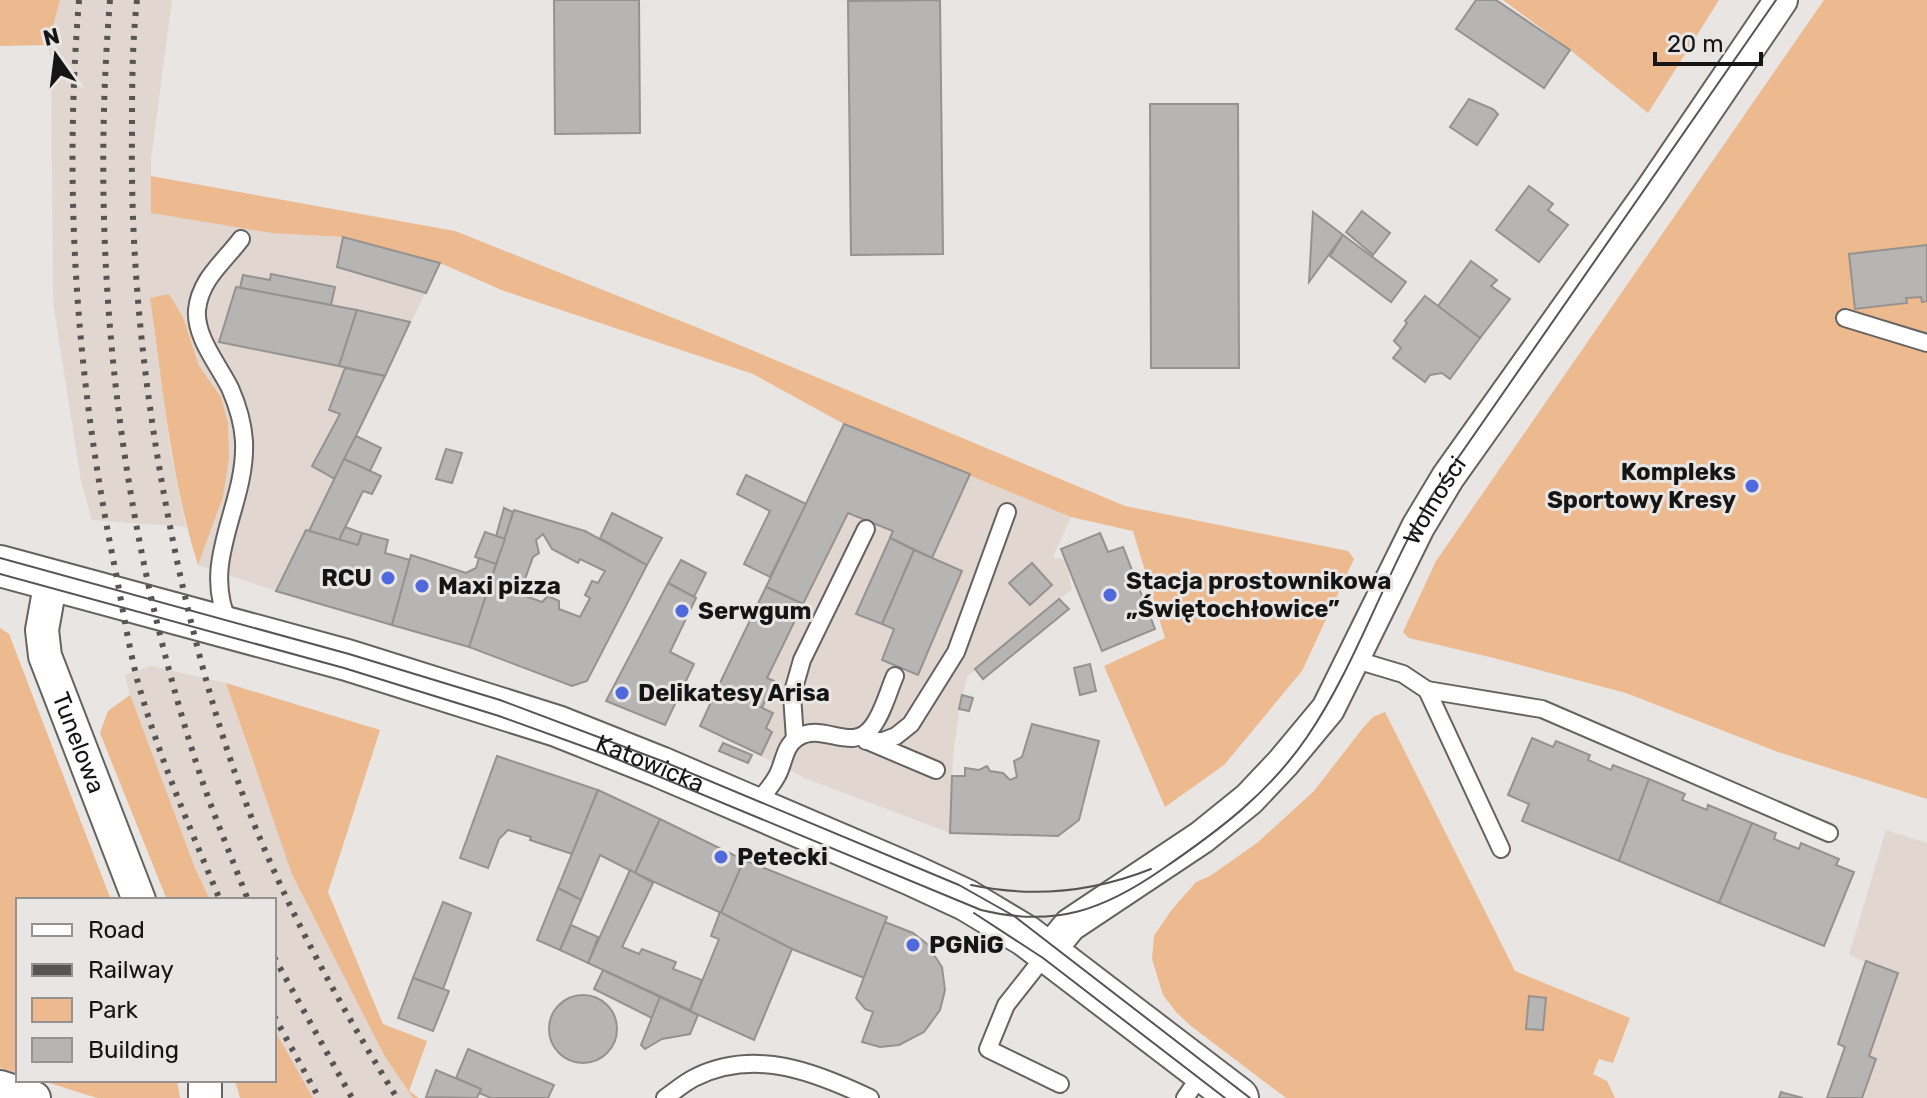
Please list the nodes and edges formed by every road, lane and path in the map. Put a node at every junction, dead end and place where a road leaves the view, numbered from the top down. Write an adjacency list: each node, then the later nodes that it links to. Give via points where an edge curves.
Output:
1 (1781, 0): 10 (street, Wolności, via 1448,477)
2 (241, 239): 9 (lane, via 213,269 197,312 199,330 231,391 244,440 243,470 218,558 218,584)
3 (1845, 318): 4 (lane)
4 (1927, 343)
5 (1007, 512): 14 (lane, via 956,652 911,724 883,741)
6 (866, 529): 13 (lane, via 798,673 792,695)
7 (0, 566): 8 (street, Katowicka)
8 (51, 580): 9 (street, Katowicka); 19 (street, Tunelowa, via 42,630 45,656)
9 (230, 628): 16 (street, Katowicka, via 557,726)
10 (1353, 659): 12 (lane, via 1403,674); 20 (street, Wolności, via 1328,709 1249,799 1202,837 1070,925)
11 (895, 676): 14 (lane, via 873,726)
12 (1427, 690): 17 (lane, via 1542,709); 18 (lane)
13 (795, 739): 14 (lane, via 814,732); 16 (lane, via 778,775)
14 (860, 740): 15 (lane)
15 (936, 770)
16 (753, 807): 20 (street, Katowicka, via 966,900)
17 (1829, 833)
18 (1501, 849)
19 (138, 898)
20 (1048, 952): 21 (lane, via 1006,1005 988,1049); 22 (street, Katowicka)
21 (1060, 1084)
22 (1194, 1085): 27 (street, Katowicka)
23 (0, 1087): 24 (street)
24 (34, 1098)
25 (665, 1098): 26 (lane, via 696,1077 761,1064 791,1066)
26 (870, 1098)
27 (1238, 1098)

